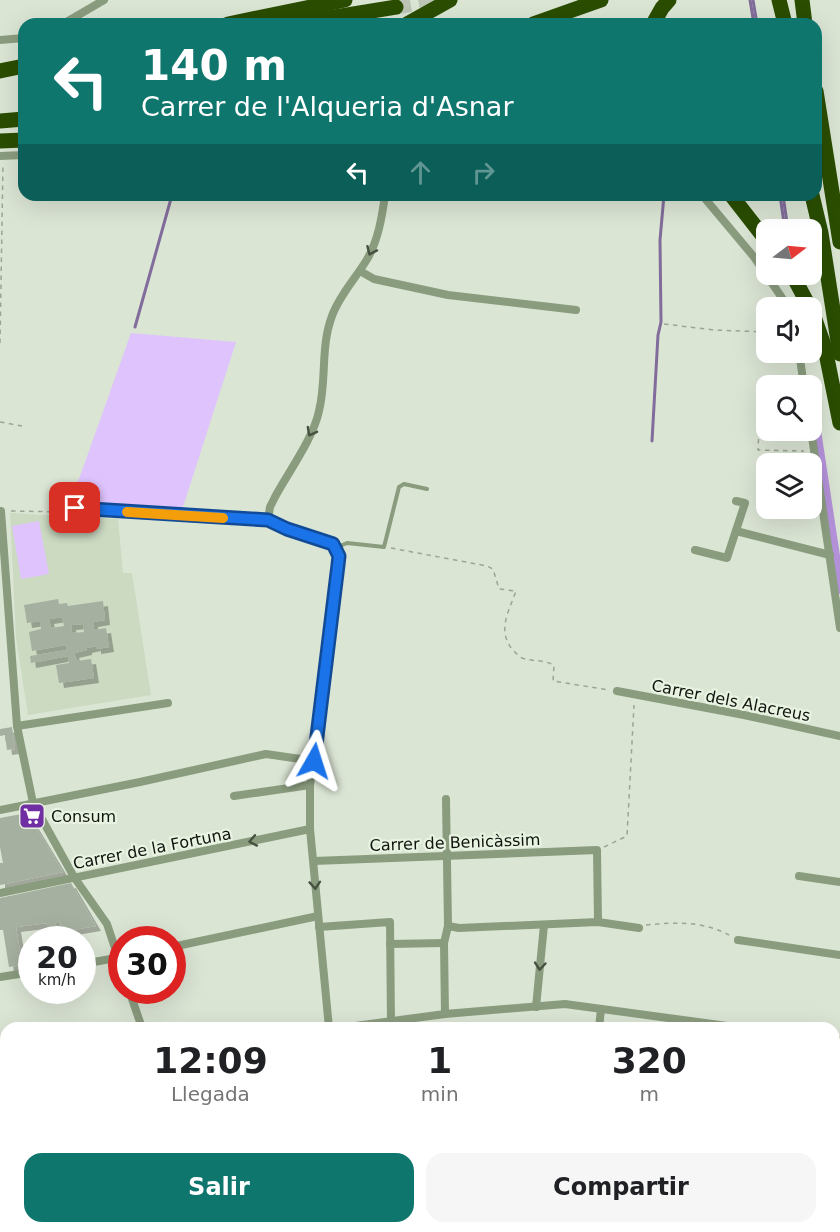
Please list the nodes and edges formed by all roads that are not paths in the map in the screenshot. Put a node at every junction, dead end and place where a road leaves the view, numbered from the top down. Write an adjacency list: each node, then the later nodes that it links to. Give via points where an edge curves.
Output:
1 (104, 0): 9 (street)
2 (345, 0): 10 (highway)
3 (450, 0): 12 (highway)
4 (600, 0): 13 (highway)
5 (669, 0): 14 (highway)
6 (779, 0): 15 (highway); 16 (highway)
7 (802, 0): 17 (highway)
8 (396, 7): 11 (highway)
9 (73, 18)
10 (257, 18)
11 (329, 18)
12 (418, 18)
13 (550, 18)
14 (656, 18)
15 (778, 18)
16 (784, 18)
17 (804, 18)
18 (18, 38): 19 (street)
19 (0, 40)
20 (18, 68): 21 (highway)
21 (0, 71)
22 (18, 120): 23 (highway)
23 (0, 121)
24 (822, 129): 33 (highway)
25 (18, 143): 26 (highway)
26 (1, 151): 27 (street)
27 (18, 154)
28 (384, 201): 34 (street, one-way to 34, via 378,235)
29 (707, 201): 35 (street)
30 (736, 201): 32 (highway)
31 (813, 201): 38 (highway)
32 (756, 227)
33 (840, 242)
34 (360, 271): 36 (street, via 374,279 448,295); 45 (street, one-way to 45, via 334,312 327,331 322,399 315,425 274,497)
35 (781, 297)
36 (576, 310)
37 (822, 340): 39 (highway)
38 (840, 354)
39 (840, 423)
40 (813, 441): 49 (street)
41 (427, 489): 47 (lane, via 404,484 399,487 384,547 347,543)
42 (736, 501): 46 (street, via 745,503)
43 (75, 508): 45 (street)
44 (1, 511): 53 (street)
45 (268, 520): 47 (street, via 324,540)
46 (736, 531): 48 (street, via 727,558); 49 (street)
47 (335, 548): 55 (street, via 339,556)
48 (695, 550)
49 (830, 555): 50 (street)
50 (840, 628)
51 (617, 692): 54 (street, Carrer dels Alacreus)
52 (168, 703): 53 (street)
53 (17, 726): 59 (street)
54 (840, 736)
55 (314, 761): 56 (street); 59 (street, via 266,754)
56 (310, 785): 57 (street); 61 (street)
57 (234, 796)
58 (446, 800): 62 (street)
59 (33, 803): 60 (street); 65 (street)
60 (0, 810)
61 (310, 830): 63 (street); 65 (street, Carrer de la Fortuna, one-way to 65)
62 (446, 856): 63 (street, Carrer de Benicàssim); 69 (street, Carrer de Benicàssim, via 597,850); 71 (street)
63 (314, 861): 68 (street, one-way to 68)
64 (799, 876): 66 (street)
65 (74, 877): 67 (street, Carrer de la Fortuna); 72 (street)
66 (840, 882)
67 (0, 893)
68 (318, 916): 73 (street); 77 (street)
69 (598, 922): 70 (street); 74 (street)
70 (544, 925): 71 (street); 83 (street, one-way to 83)
71 (448, 926): 76 (street)
72 (108, 927)
73 (319, 927): 78 (street, via 390,922); 87 (street)
74 (639, 928)
75 (738, 940): 79 (street)
76 (444, 943): 78 (street); 85 (street)
77 (186, 944)
78 (390, 944): 88 (street)
79 (840, 955)
80 (18, 974): 81 (street)
81 (0, 977)
82 (134, 1004): 86 (street)
83 (536, 1007): 84 (street, via 566,1004); 85 (street)
84 (602, 1009): 89 (street); 90 (street)
85 (445, 1014): 88 (street)
86 (140, 1022)
87 (328, 1022)
88 (391, 1022)
89 (601, 1022)
90 (698, 1022)

